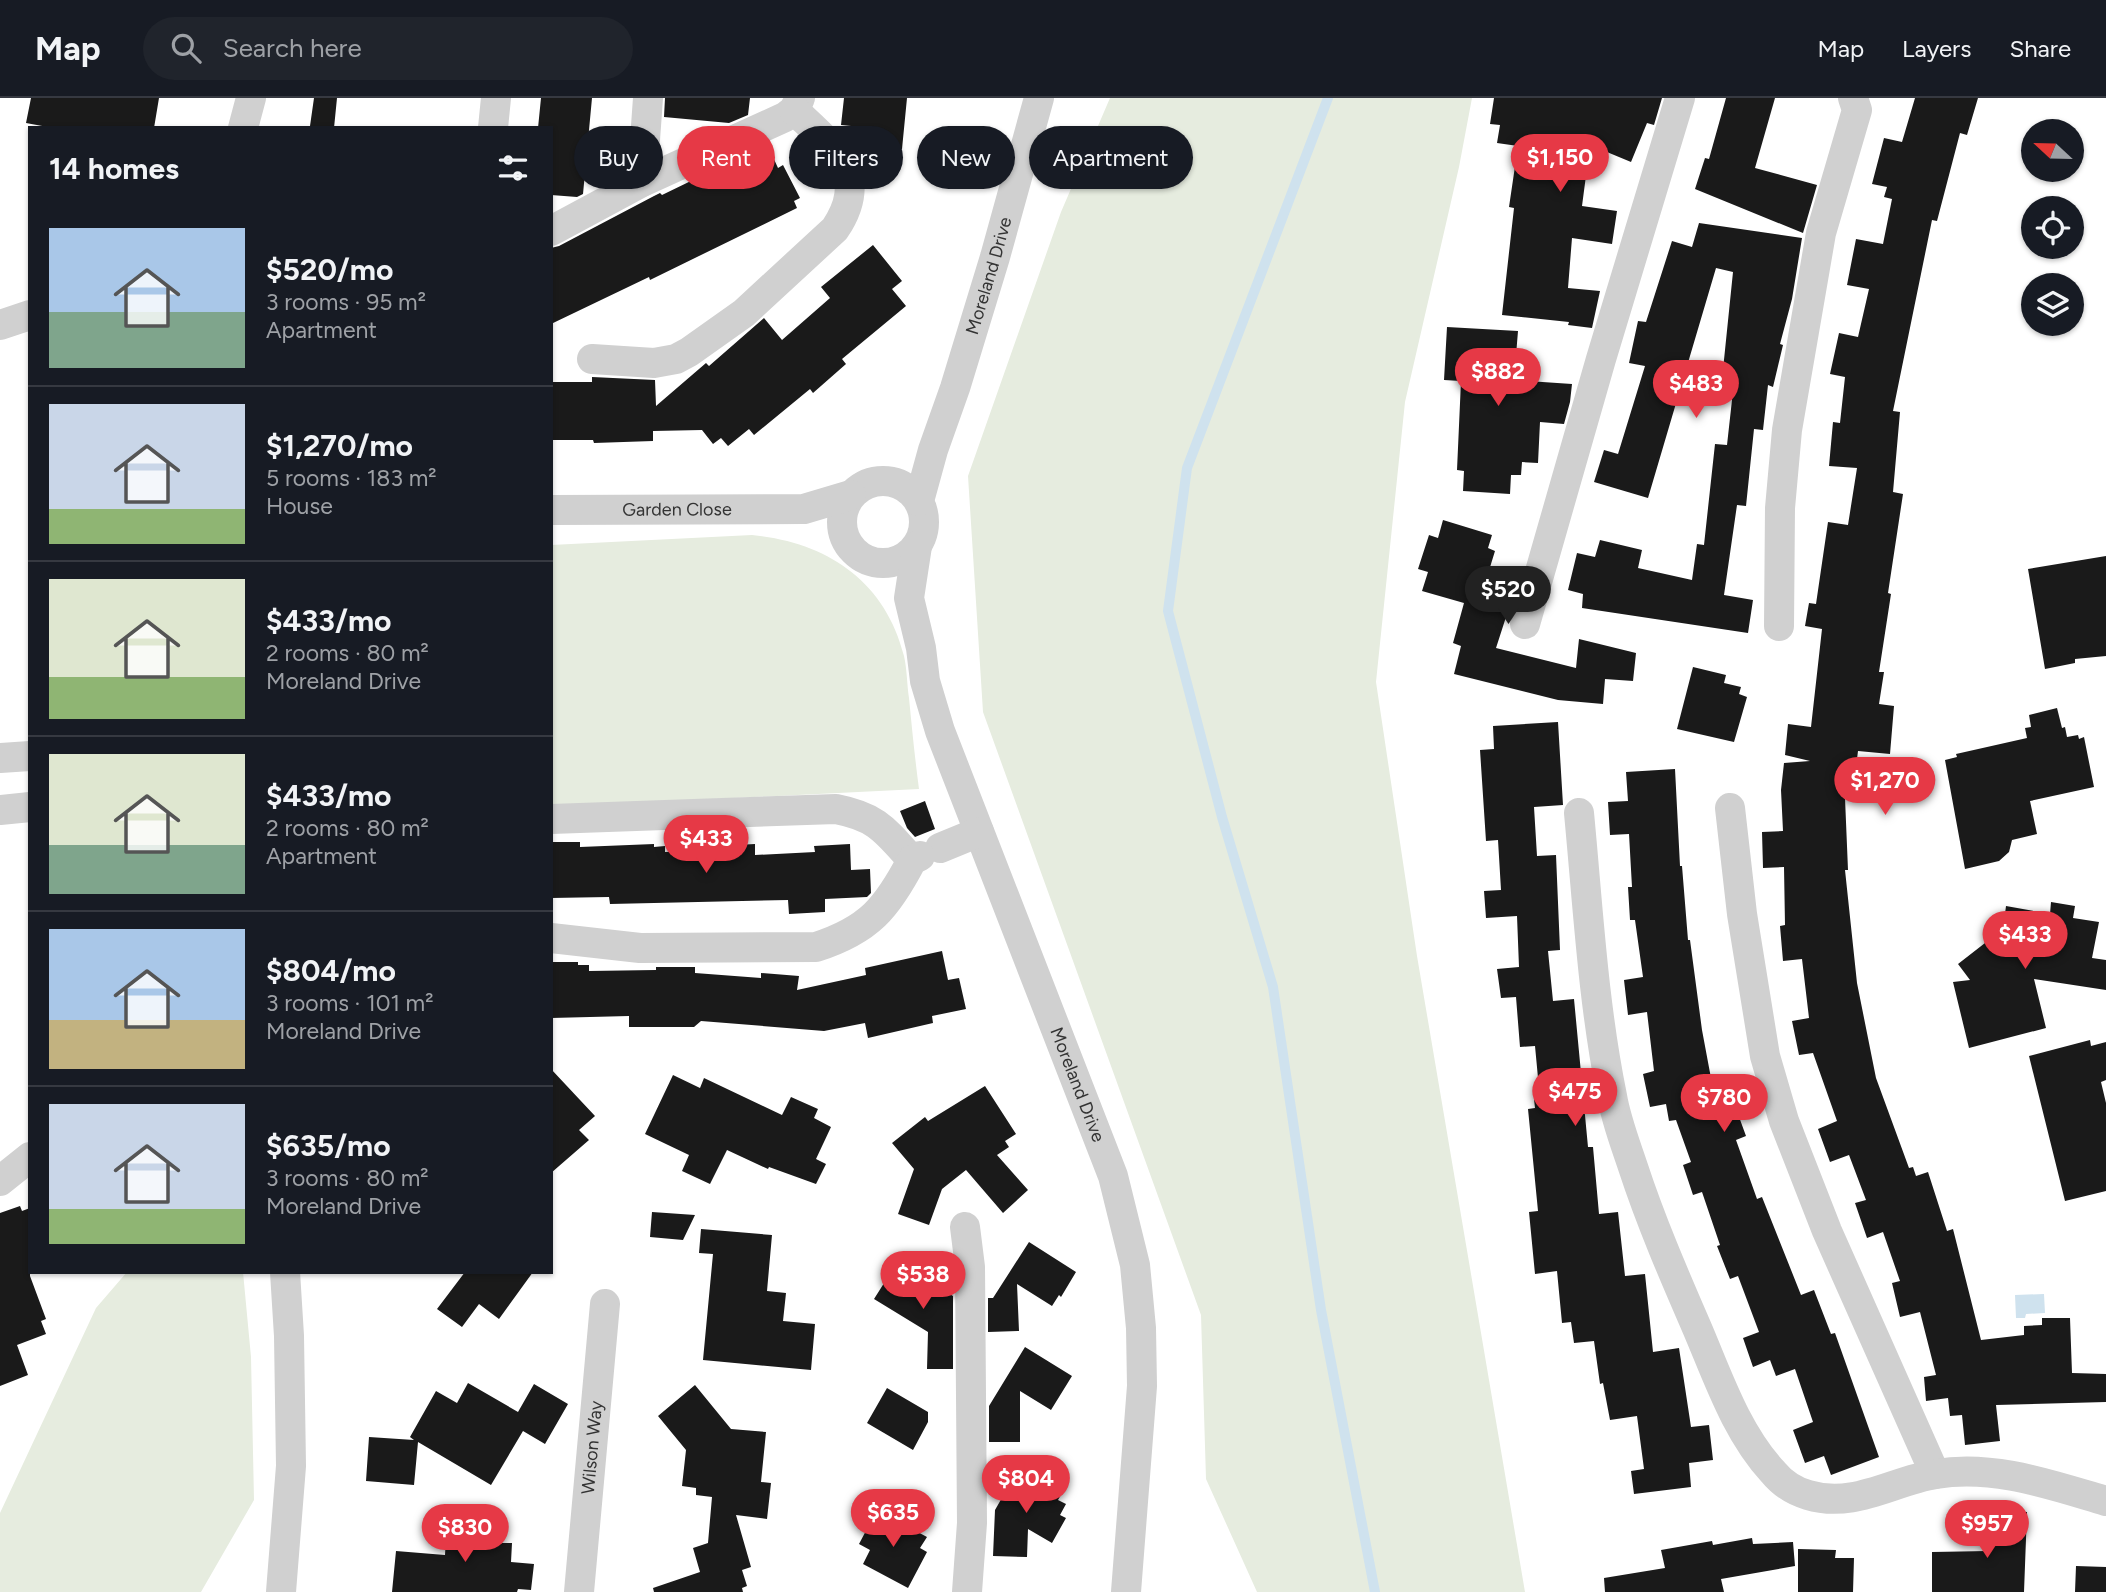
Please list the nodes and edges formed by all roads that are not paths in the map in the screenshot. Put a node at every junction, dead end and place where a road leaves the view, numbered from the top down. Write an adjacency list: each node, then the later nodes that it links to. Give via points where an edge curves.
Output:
1 (251, 98): 8 (street)
2 (496, 98): 9 (street)
3 (648, 98): 10 (street)
4 (1040, 98): 15 (street, Moreland Drive, via 960,375)
5 (1680, 98): 25 (street)
6 (1857, 102): 26 (street, via 1821,233 1787,430 1780,508)
7 (797, 104): 11 (street, via 785,117); 14 (street, via 849,176 850,199 835,229 744,313 677,359 654,363)
8 (244, 126)
9 (493, 126)
10 (646, 126)
11 (663, 172)
12 (629, 189): 13 (street)
13 (553, 230)
14 (592, 359)
15 (933, 450): 16 (street); 18 (street, Moreland Drive)
16 (890, 481): 17 (street, via 869,483); 18 (street, via 907,487)
17 (851, 495): 19 (street); 21 (street, via 843,513)
18 (919, 501): 22 (street, via 925,524)
19 (804, 509): 20 (street, Garden Close); 21 (street)
20 (553, 510)
21 (843, 532): 23 (street, via 854,552)
22 (917, 546): 23 (street, via 898,561); 24 (street, Moreland Drive)
23 (874, 562): 24 (street)
24 (909, 598): 34 (street, Moreland Drive, via 925,681)
25 (1525, 624)
26 (1779, 626)
27 (28, 756): 28 (street)
28 (0, 758)
29 (28, 807): 31 (street)
30 (1730, 808): 42 (street, via 1765,1056 1784,1121)
31 (0, 810)
32 (1579, 813): 42 (street, via 1598,1010 1612,1098 1663,1249 1733,1412 1773,1472 1789,1488 1808,1495 1829,1499 1872,1494)
33 (553, 819): 35 (street, via 836,809 872,820)
34 (979, 832): 35 (street); 47 (street, Moreland Drive, via 1113,1176 1135,1265 1142,1387)
35 (924, 855): 36 (street, via 861,927 816,947 640,948)
36 (553, 938)
37 (28, 1159): 38 (street)
38 (0, 1181)
39 (965, 1227): 46 (street, via 970,1267 972,1509)
40 (285, 1274): 44 (street, via 291,1466)
41 (605, 1304): 45 (street, Wilson Way)
42 (1934, 1474): 43 (street, via 1992,1472)
43 (2106, 1501)
44 (281, 1592)
45 (579, 1592)
46 (967, 1592)
47 (1126, 1592)

